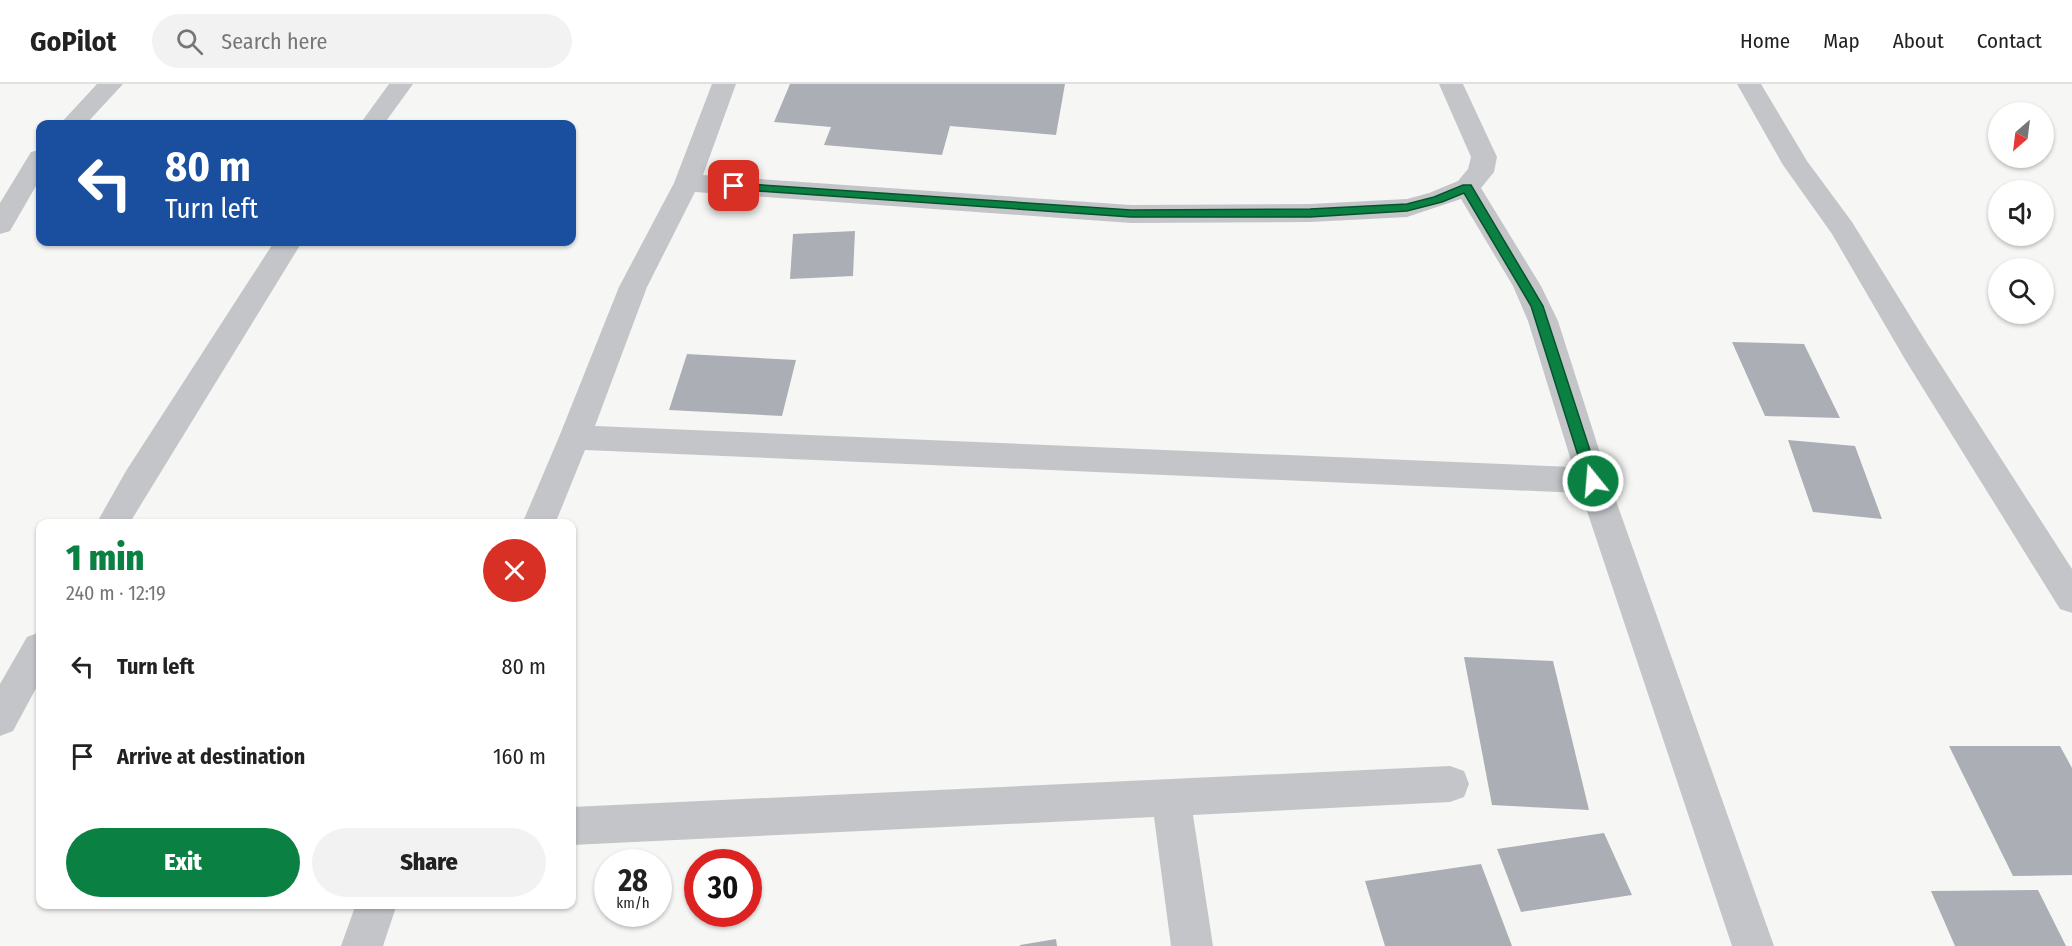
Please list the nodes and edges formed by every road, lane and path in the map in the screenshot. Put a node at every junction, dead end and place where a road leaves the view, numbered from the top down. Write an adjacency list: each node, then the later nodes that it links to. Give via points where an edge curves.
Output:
1 (111, 84): 6 (street)
2 (401, 84): 7 (street)
3 (724, 84): 9 (street)
4 (1451, 84): 10 (street, via 1484,157 1481,172)
5 (1749, 84): 17 (street, via 1796,165 1842,229)
6 (76, 120)
7 (375, 120)
8 (36, 165): 11 (street)
9 (687, 183): 10 (street, via 1131,214 1407,208); 13 (street, via 633,287)
10 (1467, 187): 14 (street, via 1537,306)
11 (0, 225)
12 (285, 246): 15 (street)
13 (575, 438): 14 (street); 16 (street)
14 (1593, 481): 26 (street)
15 (115, 519)
16 (540, 519)
17 (2072, 598)
18 (36, 655): 19 (street)
19 (0, 719)
20 (1450, 784): 21 (street)
21 (1171, 799): 22 (street); 25 (street)
22 (576, 826)
23 (374, 909): 24 (street)
24 (362, 946)
25 (1192, 946)
26 (1753, 946)

